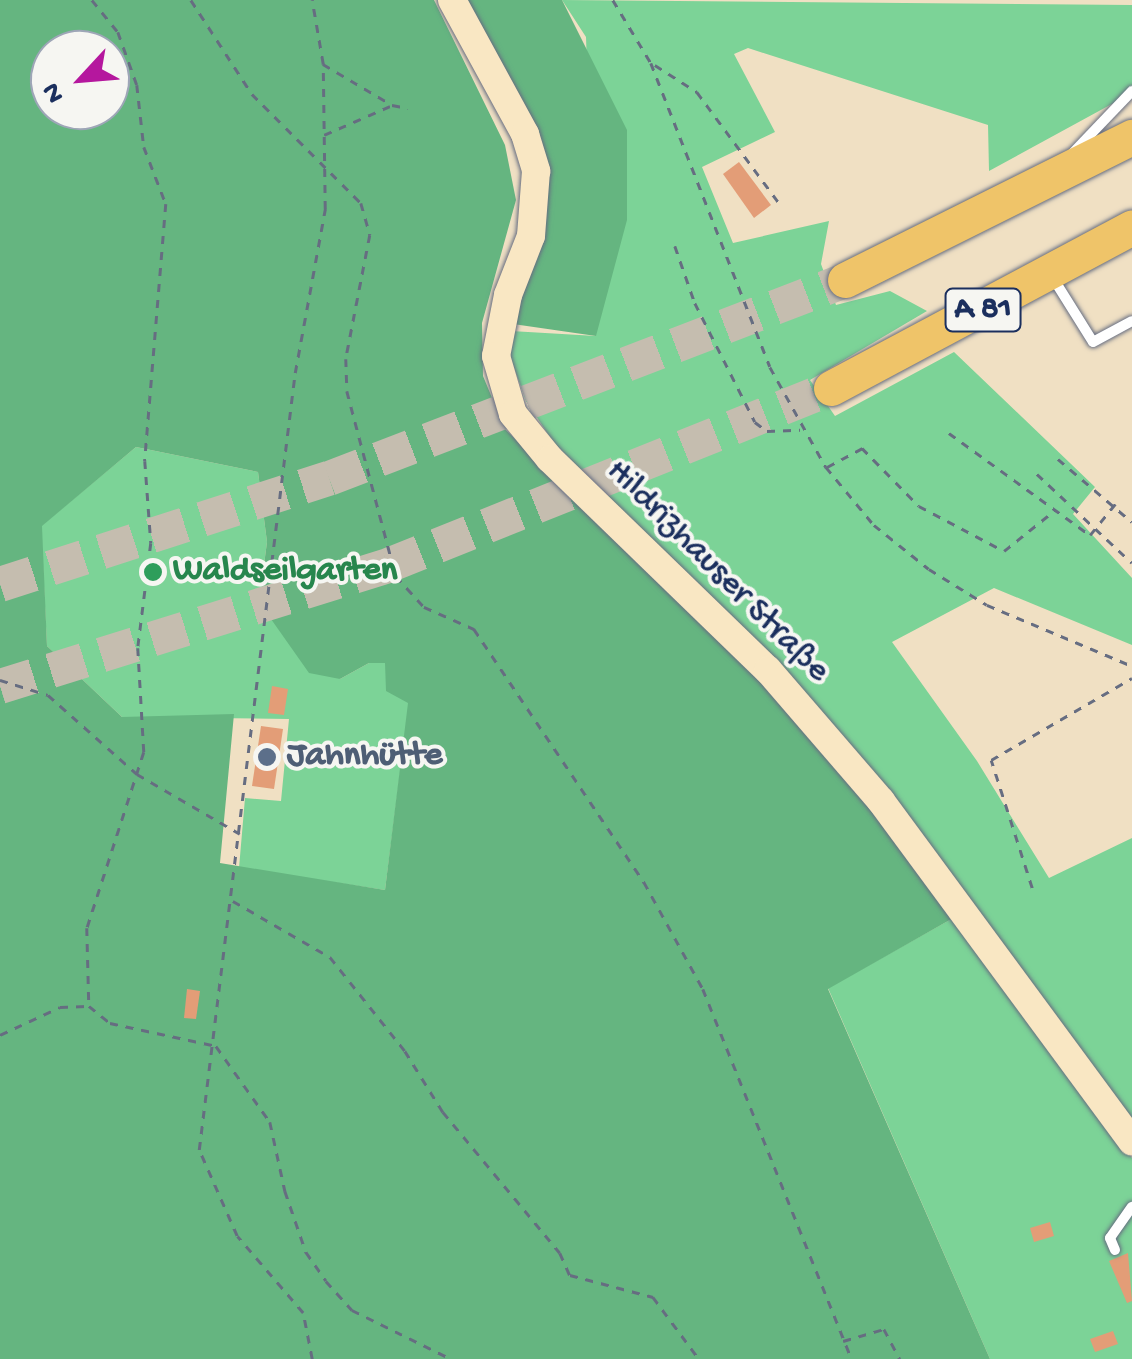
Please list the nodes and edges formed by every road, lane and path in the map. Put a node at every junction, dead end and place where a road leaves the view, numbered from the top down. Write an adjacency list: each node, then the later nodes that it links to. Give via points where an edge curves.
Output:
1 (92, 0): 33 (path, via 118,32 138,85 144,147 166,204 146,461 151,543 138,648 144,752)
2 (191, 0): 12 (path, via 252,94)
3 (312, 0): 6 (path)
4 (452, 0): 40 (main road, Hildrizhauser Straße, via 525,134 536,171 531,236 508,295 496,356 513,414 550,459 768,670 868,786)
5 (651, 63): 14 (path, via 697,92)
6 (323, 64): 8 (path); 10 (path)
7 (1132, 91): 13 (lane, via 1070,149)
8 (392, 106): 9 (path); 10 (path)
9 (408, 108)
10 (324, 135): 12 (path)
11 (1132, 137): 13 (highway, A 81)
12 (324, 165): 34 (path, via 325,209 295,372); 43 (path, via 362,203 370,235 346,359 347,392 403,589 474,629 644,882 694,973)
13 (1062, 174): 18 (highway, A 81)
14 (782, 207)
15 (1132, 227): 17 (highway, A 81)
16 (675, 246): 21 (path, via 695,303 755,422 767,431)
17 (1050, 273): 19 (lane, via 1093,342); 20 (highway, A 81)
18 (845, 280)
19 (1132, 321)
20 (830, 388)
21 (800, 430)
22 (949, 434): 27 (path)
23 (1058, 459): 26 (path)
24 (826, 467): 27 (path, via 862,448 919,506 1004,551)
25 (1036, 474): 29 (path)
26 (1115, 504): 28 (path); 29 (path)
27 (1055, 510): 29 (path, via 1090,535)
28 (1132, 522)
29 (1099, 530): 30 (path)
30 (1132, 562)
31 (1132, 678): 35 (path, via 990,760)
32 (0, 680): 33 (path, via 48,695)
33 (137, 774): 34 (path); 37 (path, via 87,928)
34 (240, 834): 36 (path)
35 (1032, 888)
36 (232, 900): 39 (path); 46 (path, via 330,957 578,1282 622,1284 653,1296)
37 (90, 1006): 38 (path, via 60,1007); 39 (path, via 110,1023)
38 (0, 1034)
39 (216, 1046): 44 (path, via 199,1150 237,1236 302,1313); 45 (path, via 270,1122 306,1252 326,1281 352,1310)
40 (1132, 1141)
41 (1132, 1207): 42 (lane, via 1110,1238)
42 (1115, 1250)
43 (843, 1342): 47 (path); 48 (path, via 884,1329)
44 (312, 1359)
45 (451, 1359)
46 (699, 1359)
47 (852, 1359)
48 (900, 1359)

